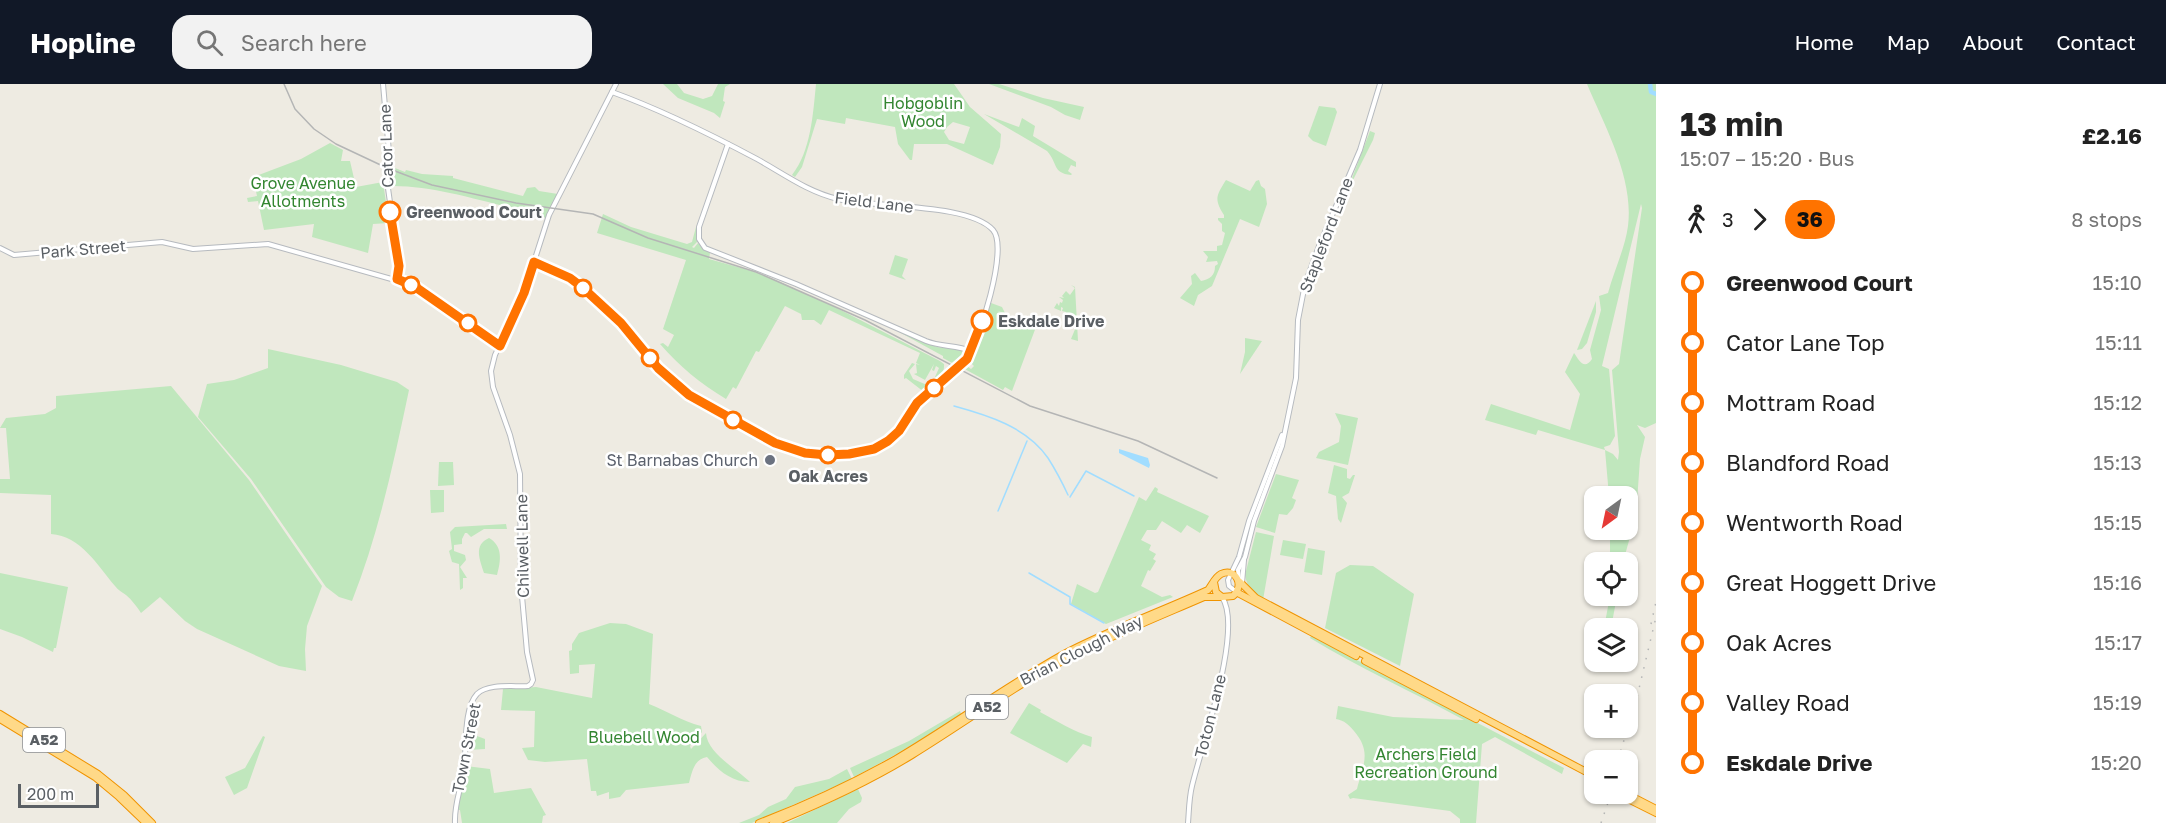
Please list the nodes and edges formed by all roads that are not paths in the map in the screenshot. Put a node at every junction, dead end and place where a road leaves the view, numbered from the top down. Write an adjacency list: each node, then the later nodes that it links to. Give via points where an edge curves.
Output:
1 (383, 84): 8 (street, Cator Lane, via 389,152 386,174 399,266)
2 (616, 84): 4 (street, Chilwell Lane)
3 (1380, 84): 11 (street, Stapleford Lane, via 1360,150 1303,292 1297,325 1296,378)
4 (612, 92): 5 (street, Field Lane); 7 (street, Chilwell Lane, via 549,215)
5 (728, 144): 10 (street, via 699,227 700,242 708,250 928,342); 10 (street, Field Lane, via 827,196 947,212 992,228 998,238 998,254 988,303)
6 (0, 248): 8 (street, Park Street, via 11,254 155,242 193,249 264,243)
7 (534, 262): 9 (street, Chilwell Lane); 10 (street, via 582,287 621,323 658,368 689,395 775,443 805,453 839,455 883,445 899,431 917,403 966,360)
8 (397, 279): 9 (street, Park Street, via 414,286)
9 (500, 346): 21 (street, Chilwell Lane, via 491,375 520,474 521,585)
10 (971, 351)
11 (1278, 452): 12 (street); 13 (street)
12 (1245, 557): 17 (street); 17 (street, via 1238,570)
13 (1236, 563): 14 (street); 15 (street)
14 (1223, 573): 15 (highway); 16 (highway, Brian Clough Way)
15 (1231, 574): 17 (highway); 18 (street, via 1228,584)
16 (1214, 582): 19 (highway); 33 (highway, Brian Clough Way / A52, via 1208,590 1064,655 863,776)
17 (1241, 583): 18 (highway); 24 (highway, via 1256,598)
18 (1236, 595): 19 (highway, Brian Clough Way); 20 (street, Toton Lane); 24 (highway)
19 (1221, 597): 20 (street, Toton Lane); 34 (highway, Brian Clough Way / A52, via 1204,597 1092,646 1027,681 894,765)
20 (1227, 608): 35 (street, Toton Lane, via 1226,649 1192,789)
21 (531, 684): 32 (street, Town Street, via 486,689 474,698)
22 (0, 714): 31 (highway, A52, via 98,774)
23 (0, 719): 30 (highway, A52, via 98,779)
24 (1563, 762): 25 (highway)
25 (1583, 773)
26 (1638, 802): 27 (highway)
27 (1647, 806): 28 (highway); 29 (highway)
28 (1656, 809)
29 (1656, 813)
30 (146, 823)
31 (152, 823)
32 (455, 823)
33 (759, 823)
34 (773, 823)
35 (1188, 823)

